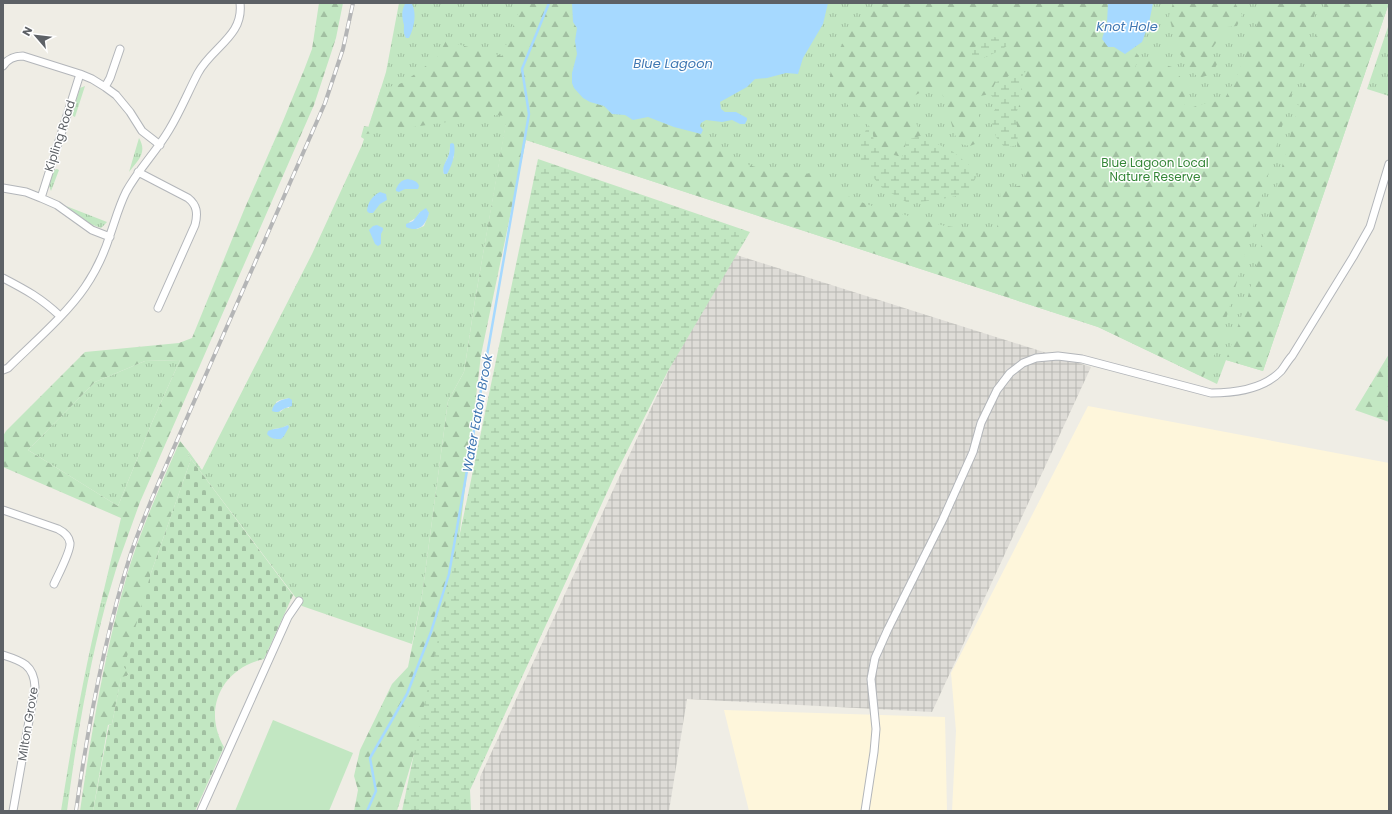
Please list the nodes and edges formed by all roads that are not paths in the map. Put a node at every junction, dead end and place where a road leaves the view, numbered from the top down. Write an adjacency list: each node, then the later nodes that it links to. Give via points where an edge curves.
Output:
1 (240, 3): 6 (street, via 237,27 208,58)
2 (120, 49): 5 (street)
3 (3, 66): 4 (street, via 10,58 23,56)
4 (80, 74): 5 (street); 10 (street, Kipling Road)
5 (105, 87): 6 (street, via 116,95 142,131)
6 (160, 145): 8 (street)
7 (1389, 164): 22 (street, via 1367,233 1292,356 1281,371 1270,380 1254,387 1227,393 1211,393 1082,359 1058,356 1036,358 1023,363 1010,373 997,390 981,423 972,452 943,519 875,658 871,679 876,728)
8 (138, 172): 11 (street, via 120,205); 13 (street, via 188,198 196,208 195,225)
9 (3, 188): 10 (street)
10 (41, 198): 11 (street, via 92,230)
11 (110, 237): 14 (street, via 94,273)
12 (3, 278): 14 (street, via 32,293)
13 (158, 308)
14 (60, 316): 15 (street)
15 (3, 370)
16 (3, 510): 17 (street, via 58,528 68,536 69,549)
17 (54, 584)
18 (299, 601): 21 (street, via 288,617)
19 (3, 655): 20 (street, Milton Grove, via 24,663 35,678)
20 (13, 811)
21 (201, 811)
22 (865, 811)

